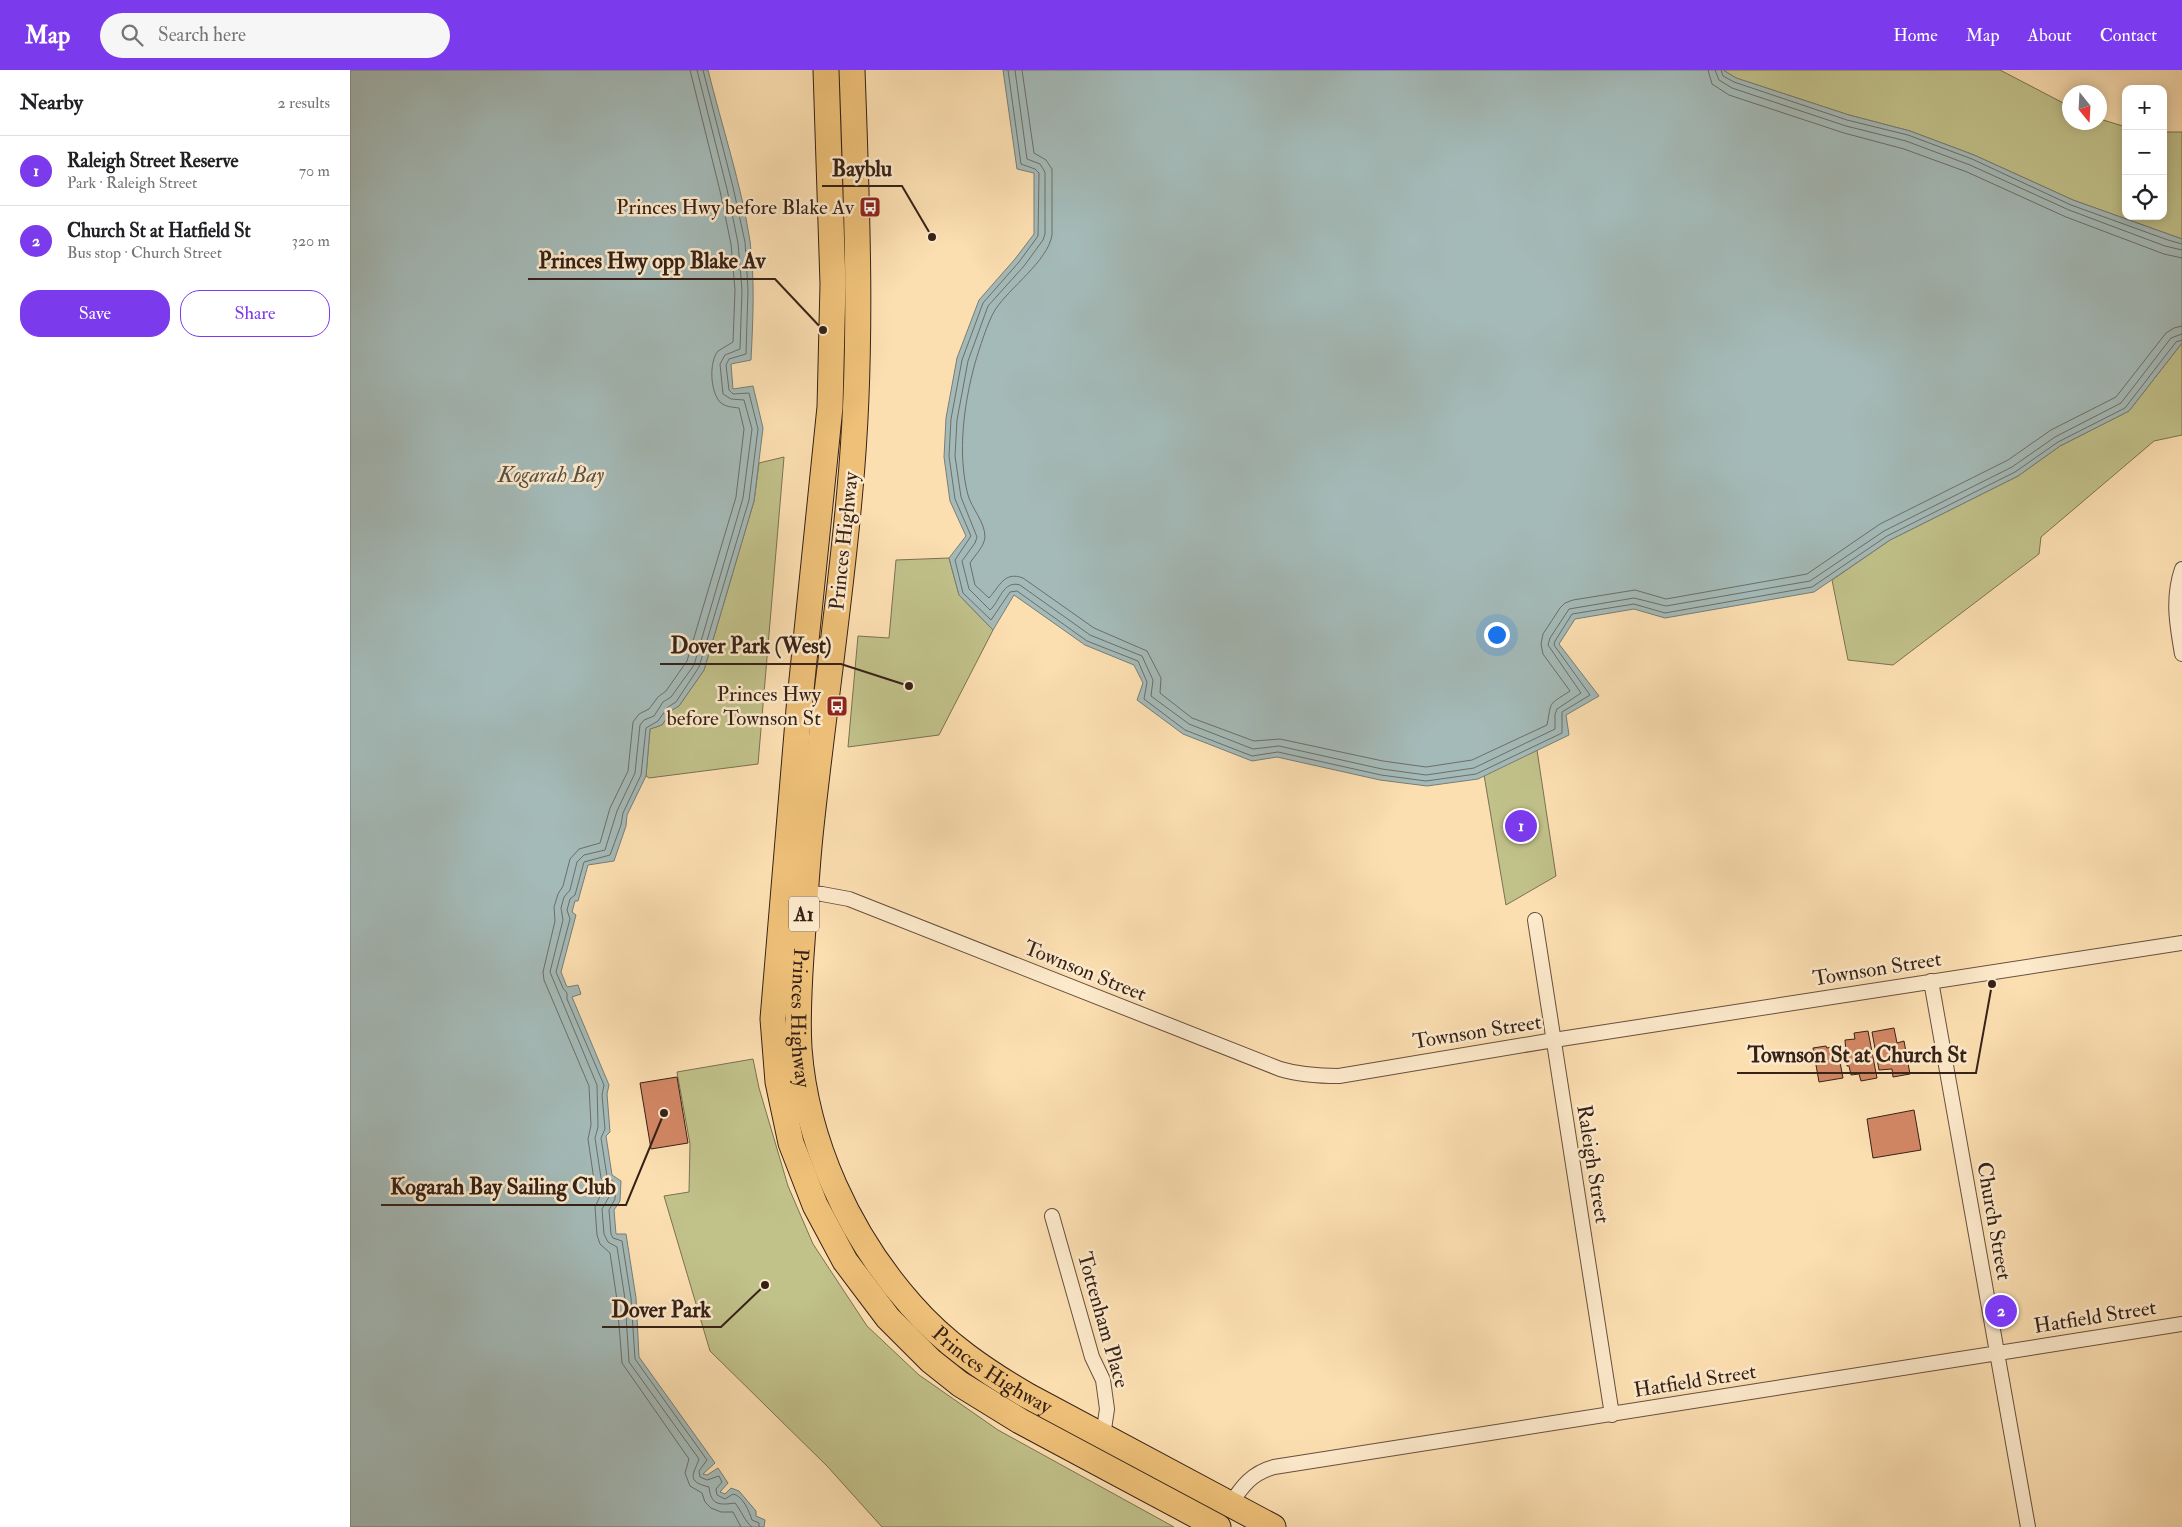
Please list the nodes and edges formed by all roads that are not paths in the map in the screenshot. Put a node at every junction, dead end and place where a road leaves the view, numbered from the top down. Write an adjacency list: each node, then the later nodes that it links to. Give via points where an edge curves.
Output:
1 (826, 70): 16 (highway, Princes Highway / A1, via 833,284 830,406 798,708 773,1019 778,1082 791,1143 815,1205 845,1261 888,1318 931,1361 960,1384 1020,1421)
2 (852, 70): 5 (highway, Princes Highway / A1, via 857,210 857,389 850,489 822,718)
3 (2182, 569): 4 (street, via 2176,585 2176,615)
4 (2182, 654)
5 (805, 894): 9 (street, Townson Street, via 849,899 1297,1074 1339,1076); 14 (highway, Princes Highway / A1, via 798,1021 804,1086 827,1170 863,1240 912,1307 963,1353 997,1378)
6 (1535, 920): 9 (street, Raleigh Street)
7 (2182, 943): 8 (street, Townson Street)
8 (1931, 981): 9 (street, Townson Street); 12 (street, Church Street)
9 (1554, 1040): 13 (street, Raleigh Street)
10 (1052, 1216): 14 (street, Tottenham Place, via 1092,1357 1103,1380 1107,1409)
11 (2182, 1324): 12 (street, Hatfield Street)
12 (1997, 1354): 13 (street, Hatfield Street); 18 (street, Church Street)
13 (1612, 1415): 15 (street, Hatfield Street, via 1274,1467 1247,1480)
14 (1103, 1436): 15 (highway, Princes Highway / A1)
15 (1230, 1505): 17 (highway, Princes Highway / A1)
16 (1218, 1527)
17 (1273, 1527)
18 (2028, 1527)

